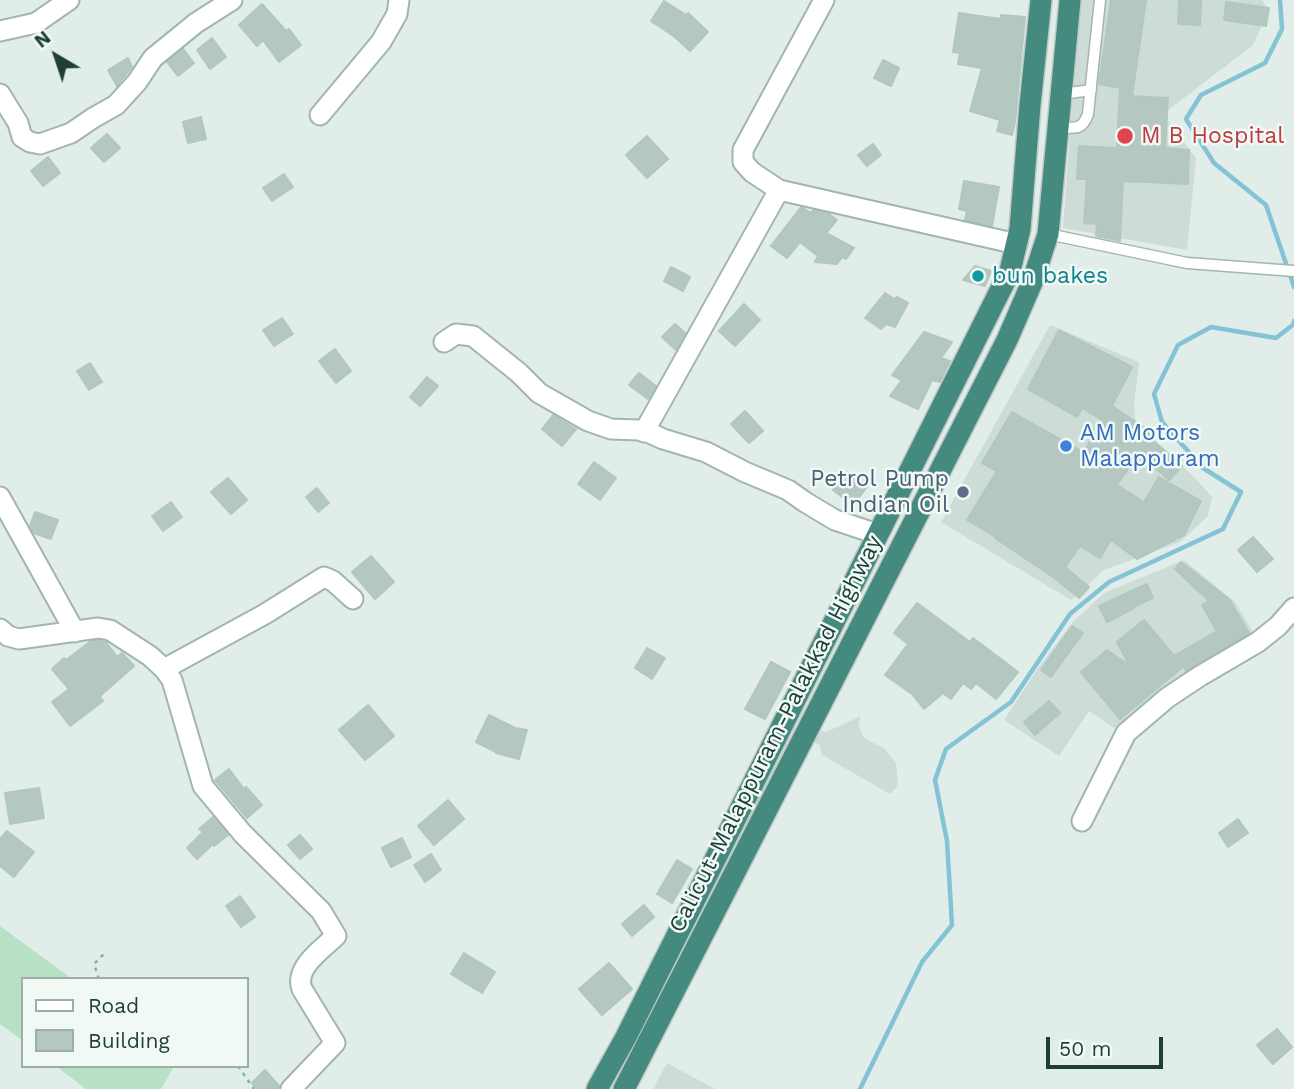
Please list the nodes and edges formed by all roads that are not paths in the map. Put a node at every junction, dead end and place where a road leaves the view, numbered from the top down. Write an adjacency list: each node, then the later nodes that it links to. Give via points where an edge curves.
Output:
1 (69, 0): 8 (street, via 36,23)
2 (232, 0): 10 (street, via 153,58 116,105 71,133 40,144 30,142 22,136)
3 (399, 0): 13 (street, via 397,15 381,42)
4 (824, 0): 14 (street, via 743,150 743,162 752,172)
5 (1041, 0): 11 (highway, Calicut-Malappuram-Palakkad Highway)
6 (1070, 0): 12 (highway, Calicut-Malappuram-Palakkad Highway)
7 (1100, 0): 9 (lane)
8 (0, 31)
9 (1091, 90): 12 (lane); 12 (lane, via 1085,124 1078,128)
10 (0, 94)
11 (1030, 105): 12 (highway); 16 (highway, Calicut-Malappuram-Palakkad Highway)
12 (1060, 109): 15 (highway, Calicut-Malappuram-Palakkad Highway)
13 (320, 115)
14 (779, 190): 16 (street); 19 (street)
15 (1048, 234): 17 (lane, via 1187,263); 30 (highway, Calicut-Malappuram-Palakkad Highway, via 1007,340)
16 (1017, 244): 21 (highway, Calicut-Malappuram-Palakkad Highway, via 1010,271)
17 (1294, 271)
18 (444, 342): 19 (street, via 456,334 472,336 539,393 588,421)
19 (644, 432): 21 (street, via 706,452 788,489 835,520)
20 (0, 497): 25 (street)
21 (877, 534): 29 (highway, Calicut-Malappuram-Palakkad Highway)
22 (353, 599): 26 (street, via 324,577)
23 (1294, 608): 27 (street, via 1258,642 1167,698 1126,733)
24 (0, 629): 25 (street, via 19,639)
25 (75, 632): 26 (street, via 110,630)
26 (164, 668): 28 (street, via 172,680 203,786 243,834 321,911 336,936 315,956 299,981 335,1043)
27 (1082, 821)
28 (291, 1089)
29 (597, 1089)
30 (624, 1089)

